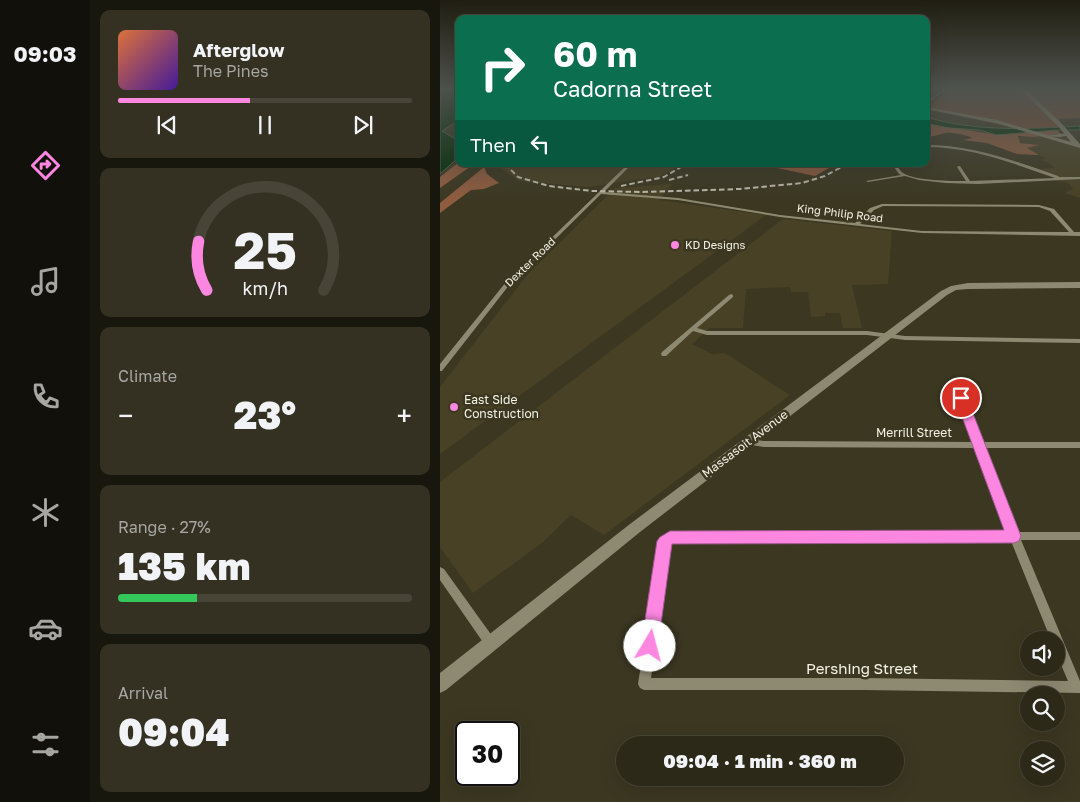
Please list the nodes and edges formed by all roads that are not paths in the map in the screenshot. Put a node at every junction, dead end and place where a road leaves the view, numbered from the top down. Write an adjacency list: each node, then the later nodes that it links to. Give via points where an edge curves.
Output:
1 (1013, 126): 4 (main road)
2 (1061, 126): 3 (main road)
3 (1064, 129): 4 (street, via 1060,136); 6 (main road)
4 (1046, 136): 6 (main road)
5 (930, 146): 11 (street, via 978,151)
6 (1078, 146)
7 (627, 167): 15 (street, Dexter Road)
8 (895, 167): 10 (street)
9 (959, 167): 14 (street)
10 (903, 176): 13 (street); 14 (street, via 926,181)
11 (1059, 178): 12 (street); 14 (street, via 1030,182)
12 (1080, 178)
13 (868, 181)
14 (968, 181)
15 (600, 194): 16 (street, King Philip Road, via 678,199); 25 (street, Dexter Road, via 508,283)
16 (856, 225): 17 (street, King Philip Road, via 926,233); 17 (street, via 872,209 887,205 1039,206 1052,210)
17 (1072, 233): 18 (street, King Philip Road)
18 (1080, 234)
19 (1080, 285): 22 (main road, Massasoit Avenue, via 954,288)
20 (731, 296): 21 (street)
21 (692, 329): 22 (street, via 706,333 867,333); 24 (street)
22 (885, 336): 23 (street); 27 (main road, Massasoit Avenue)
23 (1080, 341)
24 (664, 354)
25 (440, 369)
26 (955, 382): 29 (street)
27 (748, 442): 29 (street, Merrill Street); 33 (main road, Massasoit Avenue)
28 (1080, 444): 29 (street, Merrill Street)
29 (980, 446): 30 (street)
30 (1014, 536): 31 (street); 35 (street); 35 (street, Pershing Street, via 678,536 665,541 644,684)
31 (1080, 536)
32 (440, 572): 33 (street)
33 (491, 644): 34 (main road, Massasoit Avenue)
34 (440, 684)
35 (1078, 687)

